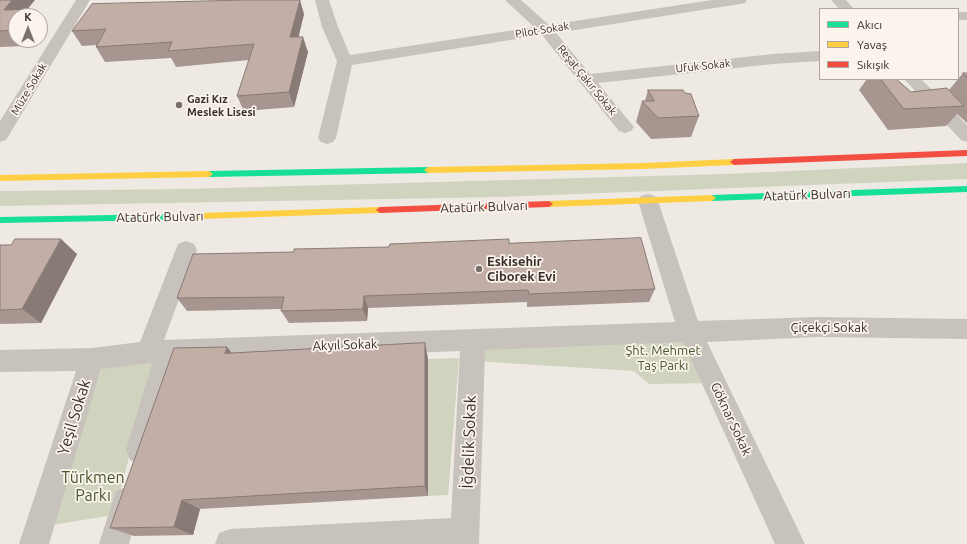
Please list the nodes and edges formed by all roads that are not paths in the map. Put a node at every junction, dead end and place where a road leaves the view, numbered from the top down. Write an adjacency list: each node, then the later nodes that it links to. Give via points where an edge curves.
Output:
1 (83, 0): 14 (street, Müze Sokak)
2 (322, 0): 10 (street)
3 (512, 0): 8 (street, Reşat Çakır Sokak)
4 (740, 0): 6 (street, Pilot Sokak)
5 (838, 0): 7 (street)
6 (682, 4): 8 (street, Pilot Sokak)
7 (846, 8)
8 (545, 29): 10 (street, Pilot Sokak); 11 (street, Reşat Çakır Sokak)
9 (819, 56): 11 (street, Ufuk Sokak)
10 (345, 61): 16 (street)
11 (587, 79): 13 (street, Reşat Çakır Sokak)
12 (913, 80): 15 (street)
13 (625, 127)
14 (0, 136)
15 (967, 136)
16 (327, 138)
17 (967, 153): 18 (main road, via 643,166)
18 (0, 178)
19 (967, 188): 20 (main road, Atatürk Bulvarı)
20 (648, 201): 21 (main road, Atatürk Bulvarı, via 198,217); 24 (street, Göknar Sokak)
21 (0, 220)
22 (186, 250): 26 (street)
23 (967, 329): 24 (street, Çiçekçi Sokak, via 818,327)
24 (690, 331): 25 (street, Akyıl Sokak); 33 (street, Göknar Sokak)
25 (473, 340): 26 (street, Akyıl Sokak); 29 (street, İğdelik Sokak)
26 (158, 352): 27 (street, Akyıl Sokak); 31 (street)
27 (92, 359): 28 (street, Akyıl Sokak); 30 (street, Yeşil Sokak)
28 (0, 361)
29 (465, 538): 32 (street)
30 (34, 544)
31 (114, 544)
32 (230, 544)
33 (790, 544)

